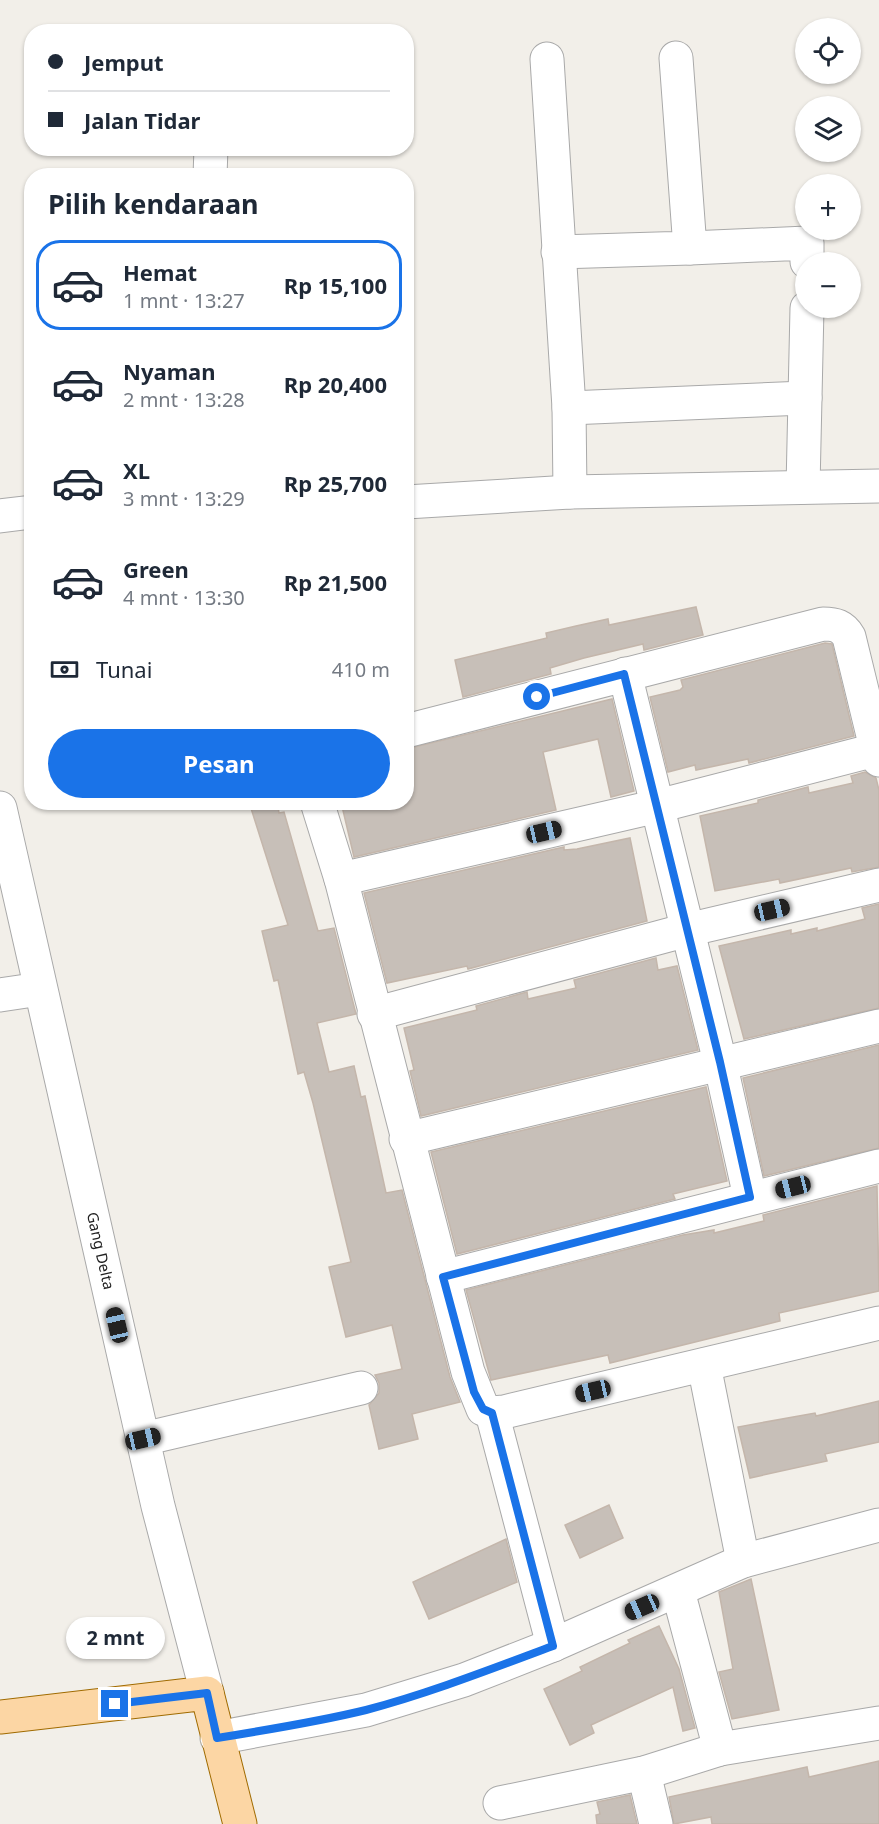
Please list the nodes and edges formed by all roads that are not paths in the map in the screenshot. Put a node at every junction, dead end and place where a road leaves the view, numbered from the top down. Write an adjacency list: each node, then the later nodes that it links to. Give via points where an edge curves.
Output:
1 (676, 58): 3 (street)
2 (547, 59): 4 (street)
3 (690, 248): 4 (street); 5 (street, via 807,243)
4 (558, 252): 8 (street)
5 (807, 252)
6 (807, 318): 7 (street)
7 (805, 398): 8 (street); 9 (street)
8 (569, 408): 11 (street)
9 (802, 486): 10 (street); 11 (street)
10 (879, 486)
11 (570, 492): 12 (street)
12 (414, 502)
13 (24, 513): 14 (street)
14 (0, 516)
15 (624, 674): 16 (street); 17 (street, via 824,624 836,625 849,637); 18 (street)
16 (414, 729)
17 (878, 753): 18 (street)
18 (658, 806): 21 (street); 23 (street)
19 (0, 808): 24 (street, Gang Delta)
20 (319, 810): 21 (street)
21 (341, 879): 26 (street)
22 (879, 885): 23 (street)
23 (687, 930): 26 (street); 28 (street)
24 (40, 989): 25 (street); 37 (street, Gang Delta)
25 (0, 995)
26 (374, 1014): 29 (street)
27 (879, 1026): 28 (street)
28 (720, 1062): 29 (street); 31 (street)
29 (406, 1139): 32 (street)
30 (879, 1166): 31 (street)
31 (750, 1197): 32 (street)
32 (443, 1277): 36 (street, via 474,1392 483,1409)
33 (879, 1323): 34 (street)
34 (704, 1365): 36 (street); 39 (street)
35 (361, 1388): 37 (street)
36 (492, 1413): 41 (street)
37 (143, 1439): 42 (street, Gang Delta)
38 (879, 1526): 39 (street)
39 (743, 1561): 40 (street)
40 (678, 1590): 41 (street); 46 (street)
41 (553, 1646): 45 (street, via 464,1680 366,1710)
42 (207, 1693): 43 (main road); 45 (main road)
43 (0, 1717)
44 (879, 1723): 46 (street)
45 (217, 1738): 49 (main road)
46 (720, 1749): 47 (street)
47 (644, 1773): 48 (street); 50 (street)
48 (500, 1803)
49 (240, 1824)
50 (656, 1824)

